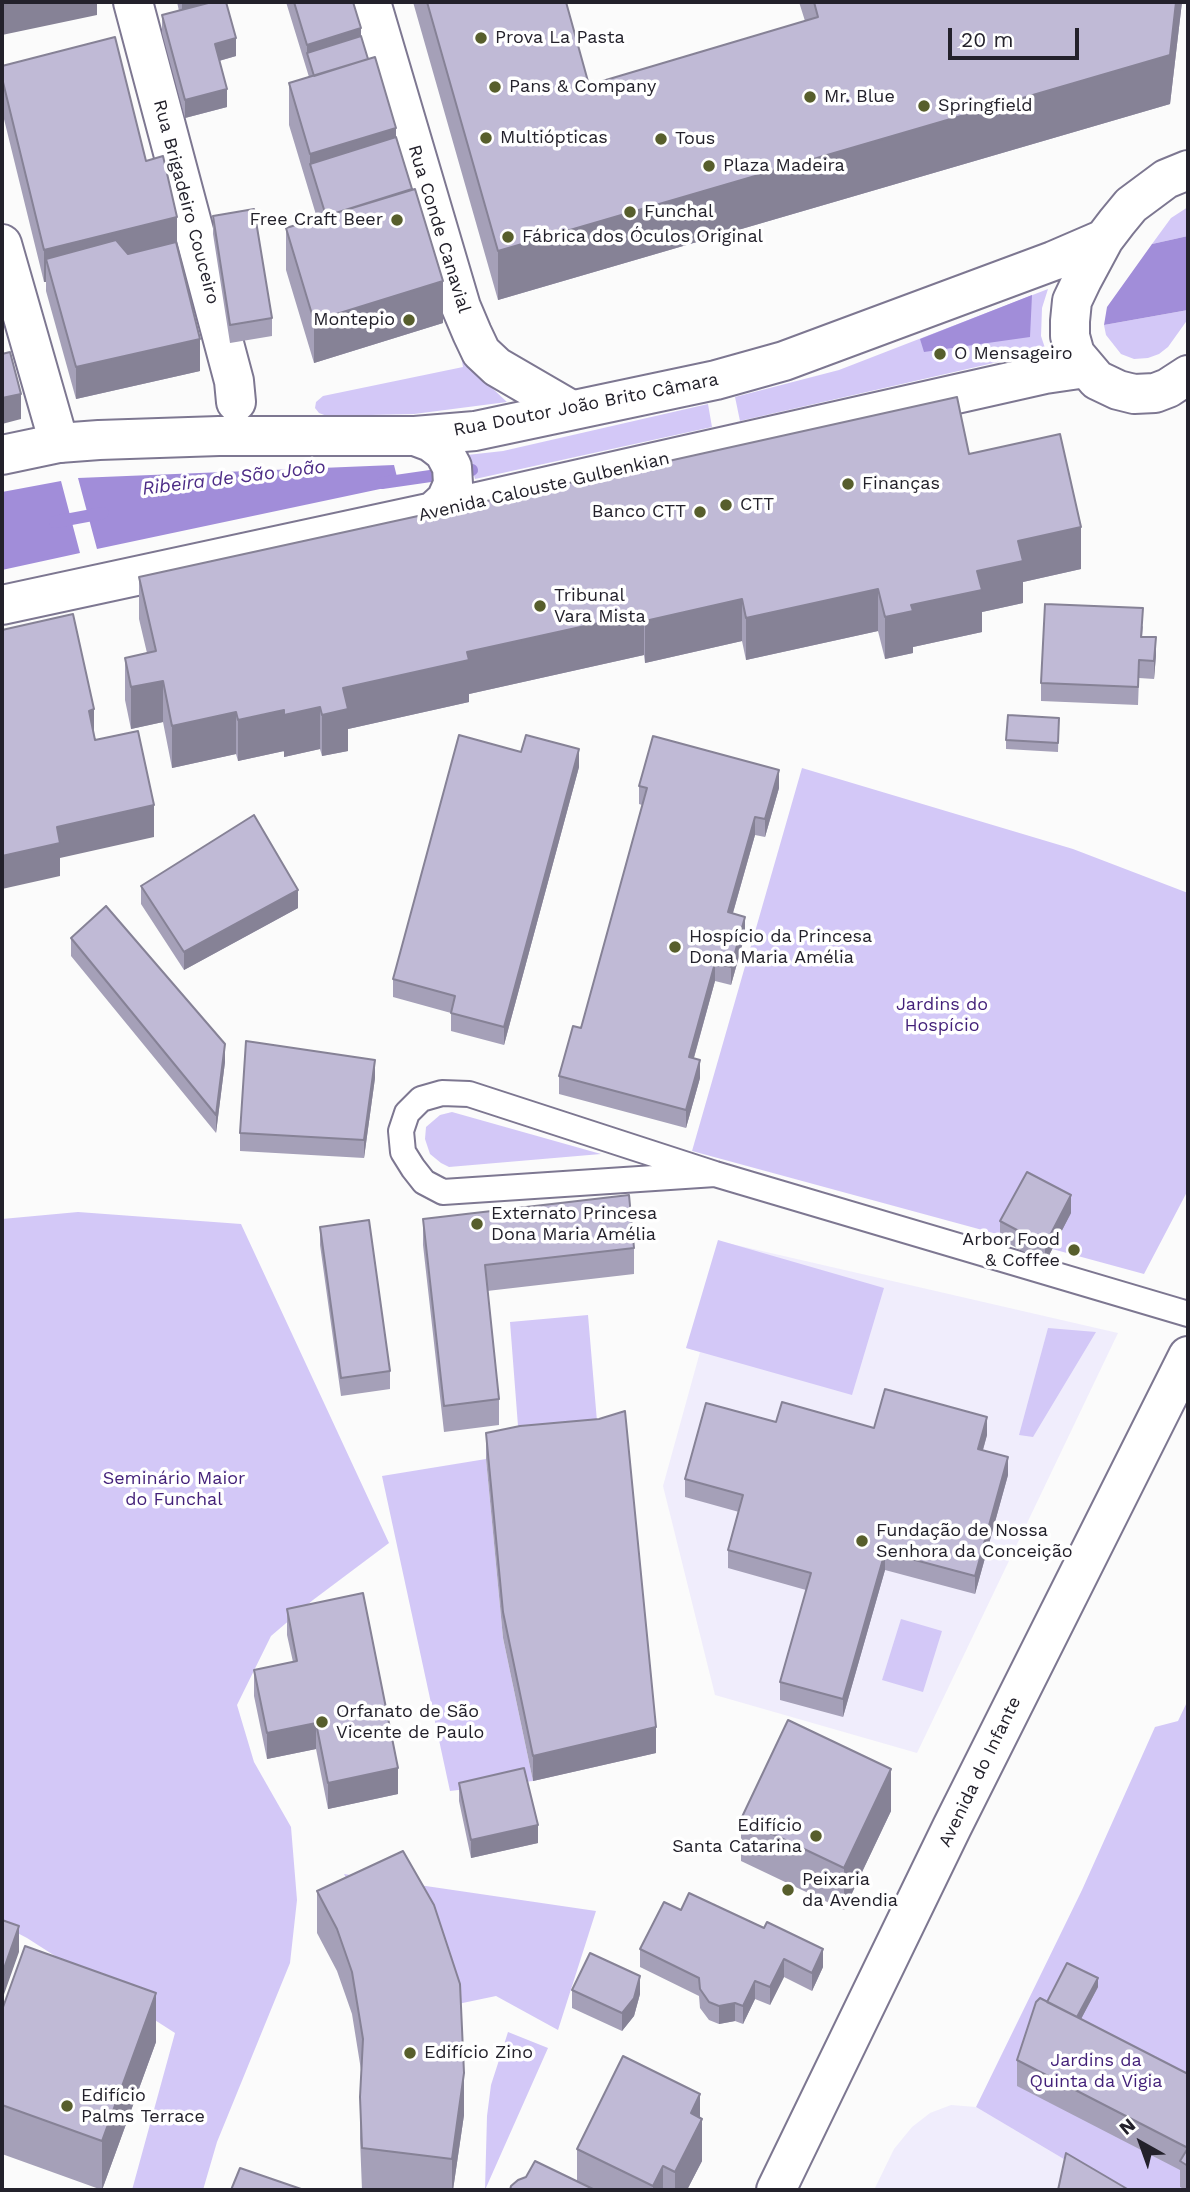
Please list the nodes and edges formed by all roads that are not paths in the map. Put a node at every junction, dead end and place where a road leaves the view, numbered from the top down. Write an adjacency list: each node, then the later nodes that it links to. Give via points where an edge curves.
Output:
1 (133, 2): 9 (main road, Rua Brigadeiro Couceiro)
2 (370, 2): 10 (main road, Rua Conde Canavial, via 461,307 481,352 497,367)
3 (1188, 170): 4 (main road, via 1166,179 1131,205)
4 (1104, 239): 6 (main road, via 1072,302 1070,336 1075,354); 10 (main road, Rua Doutor João Brito Câmara, via 784,361)
5 (2, 244): 12 (main road)
6 (1086, 368): 8 (main road, via 1097,380 1118,390); 14 (main road, Avenida Calouste Gulbenkian)
7 (1188, 375): 8 (main road, via 1168,388)
8 (1172, 400)
9 (236, 402)
10 (570, 410): 11 (main road, Rua Doutor João Brito Câmara, via 475,431)
11 (415, 436): 12 (main road, Rua Doutor João Brito Câmara, via 219,436); 14 (main road, via 444,452 452,467 453,484 446,500)
12 (59, 443): 13 (main road, Rua Doutor João Brito Câmara)
13 (2, 455)
14 (433, 512): 15 (main road, Avenida Calouste Gulbenkian)
15 (2, 605)
16 (715, 1174): 16 (lane, via 469,1094 442,1093 421,1099 407,1113 401,1131 403,1152 413,1168 424,1182 443,1192); 17 (lane)
17 (1188, 1314)
18 (1188, 1356): 19 (main road, Avenida do Infante)
19 (776, 2190)

